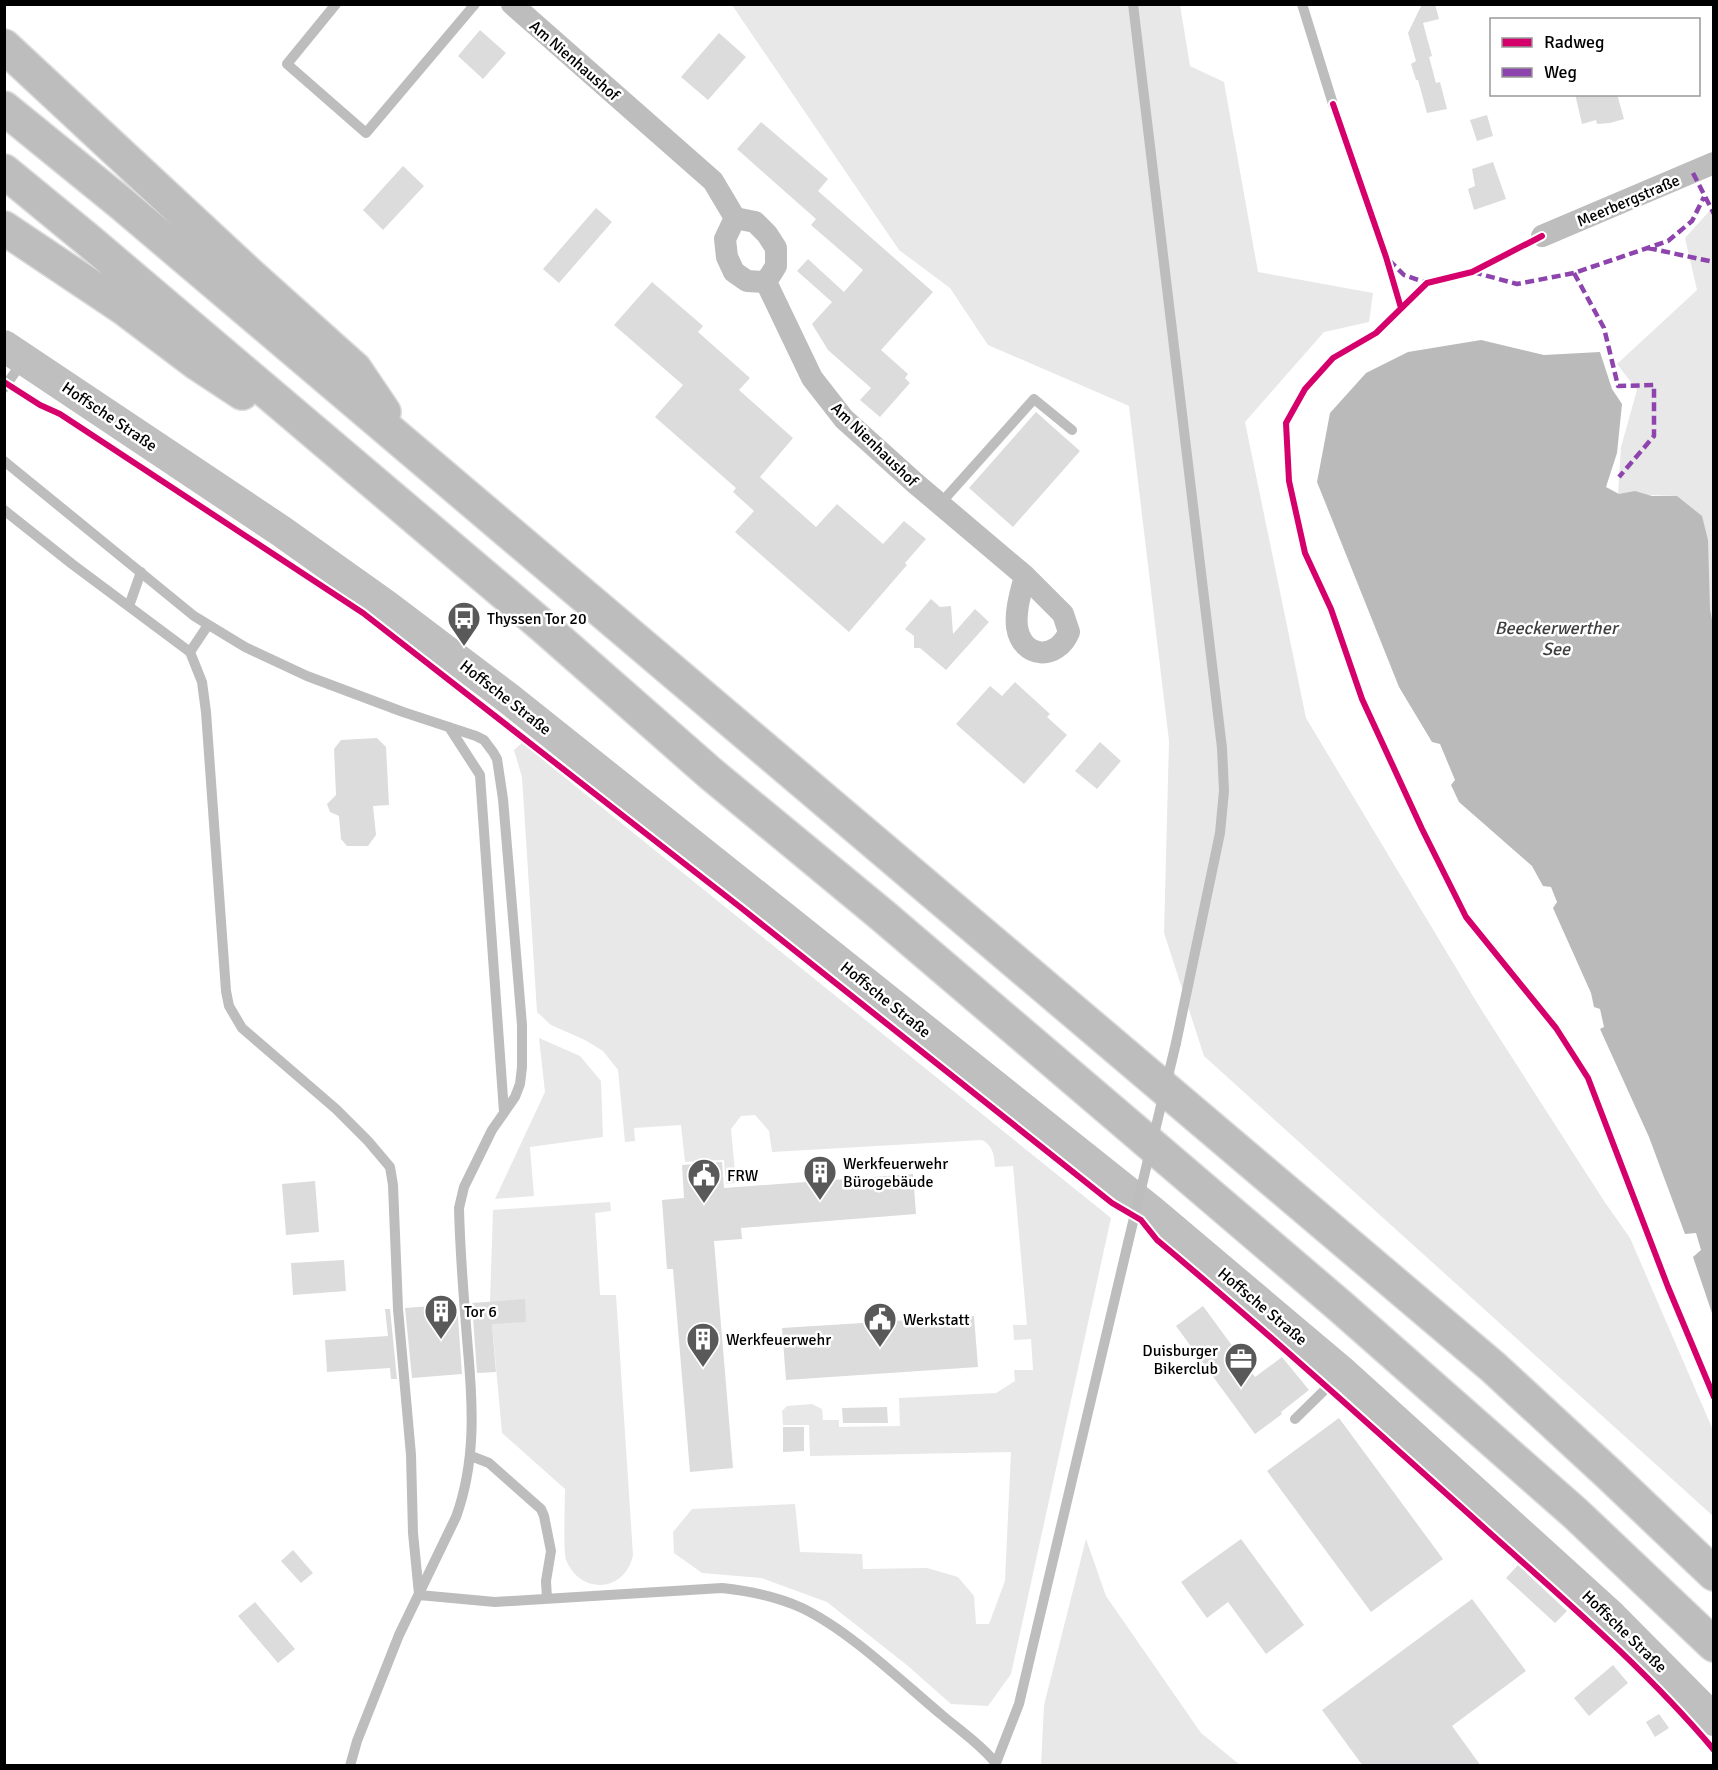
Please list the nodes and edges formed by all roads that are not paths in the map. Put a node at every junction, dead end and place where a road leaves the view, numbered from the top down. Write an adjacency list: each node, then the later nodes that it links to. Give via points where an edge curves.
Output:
1 (336, 4): 2 (lane, via 286,64 366,133)
2 (476, 4)
3 (512, 4): 11 (street, Am Nienhaushof, via 713,181)
4 (1133, 4): 38 (lane, bridge, via 1224,791 1220,833 1176,1043 1019,1704)
5 (1302, 4): 7 (lane)
6 (4, 46): 19 (highway, via 355,369)
7 (1333, 104)
8 (4, 108): 19 (highway)
9 (1713, 163): 13 (street, Meerbergstraße)
10 (4, 171): 18 (highway)
11 (735, 218): 14 (street, via 754,222 776,248 776,266); 14 (street, via 725,239 734,272 747,281)
12 (4, 228): 18 (highway, via 125,309 198,364)
13 (1542, 236)
14 (765, 282): 21 (street, Am Nienhaushof, via 812,378 844,419)
15 (15, 352): 16 (lane); 30 (street, Hoffsche Straße, via 281,531 508,698 1150,1210)
16 (4, 388)
17 (1072, 430): 21 (lane, via 1035,399)
18 (328, 444): 36 (highway, via 1349,1314 1576,1514)
19 (405, 444): 33 (highway, via 1493,1368)
20 (4, 461): 23 (lane)
21 (940, 504): 24 (street, Am Nienhaushof)
22 (4, 510): 25 (lane)
23 (141, 572): 25 (lane); 26 (lane)
24 (1025, 576)
25 (129, 606): 27 (lane)
26 (208, 625): 27 (lane); 28 (lane, via 298,673)
27 (190, 652): 34 (lane, via 202,682 206,712 229,1006 251,1038 336,1109 390,1167)
28 (449, 727): 29 (lane, via 480,775); 29 (lane, via 484,740 494,752 503,800 522,1024 520,1084)
29 (504, 1112): 32 (lane, via 464,1187 459,1208 473,1408)
30 (1342, 1373): 31 (lane); 37 (street, Hoffsche Straße, via 1609,1614)
31 (1295, 1419)
32 (471, 1456): 34 (lane, via 463,1500); 35 (lane, via 489,1463 541,1509 551,1551)
33 (1713, 1574)
34 (419, 1594): 35 (lane, via 495,1602); 39 (lane, via 399,1635)
35 (547, 1599): 38 (lane, via 722,1588 779,1599 826,1622 853,1642 968,1736)
36 (1713, 1645)
37 (1713, 1720)
38 (996, 1764)
39 (350, 1766)

